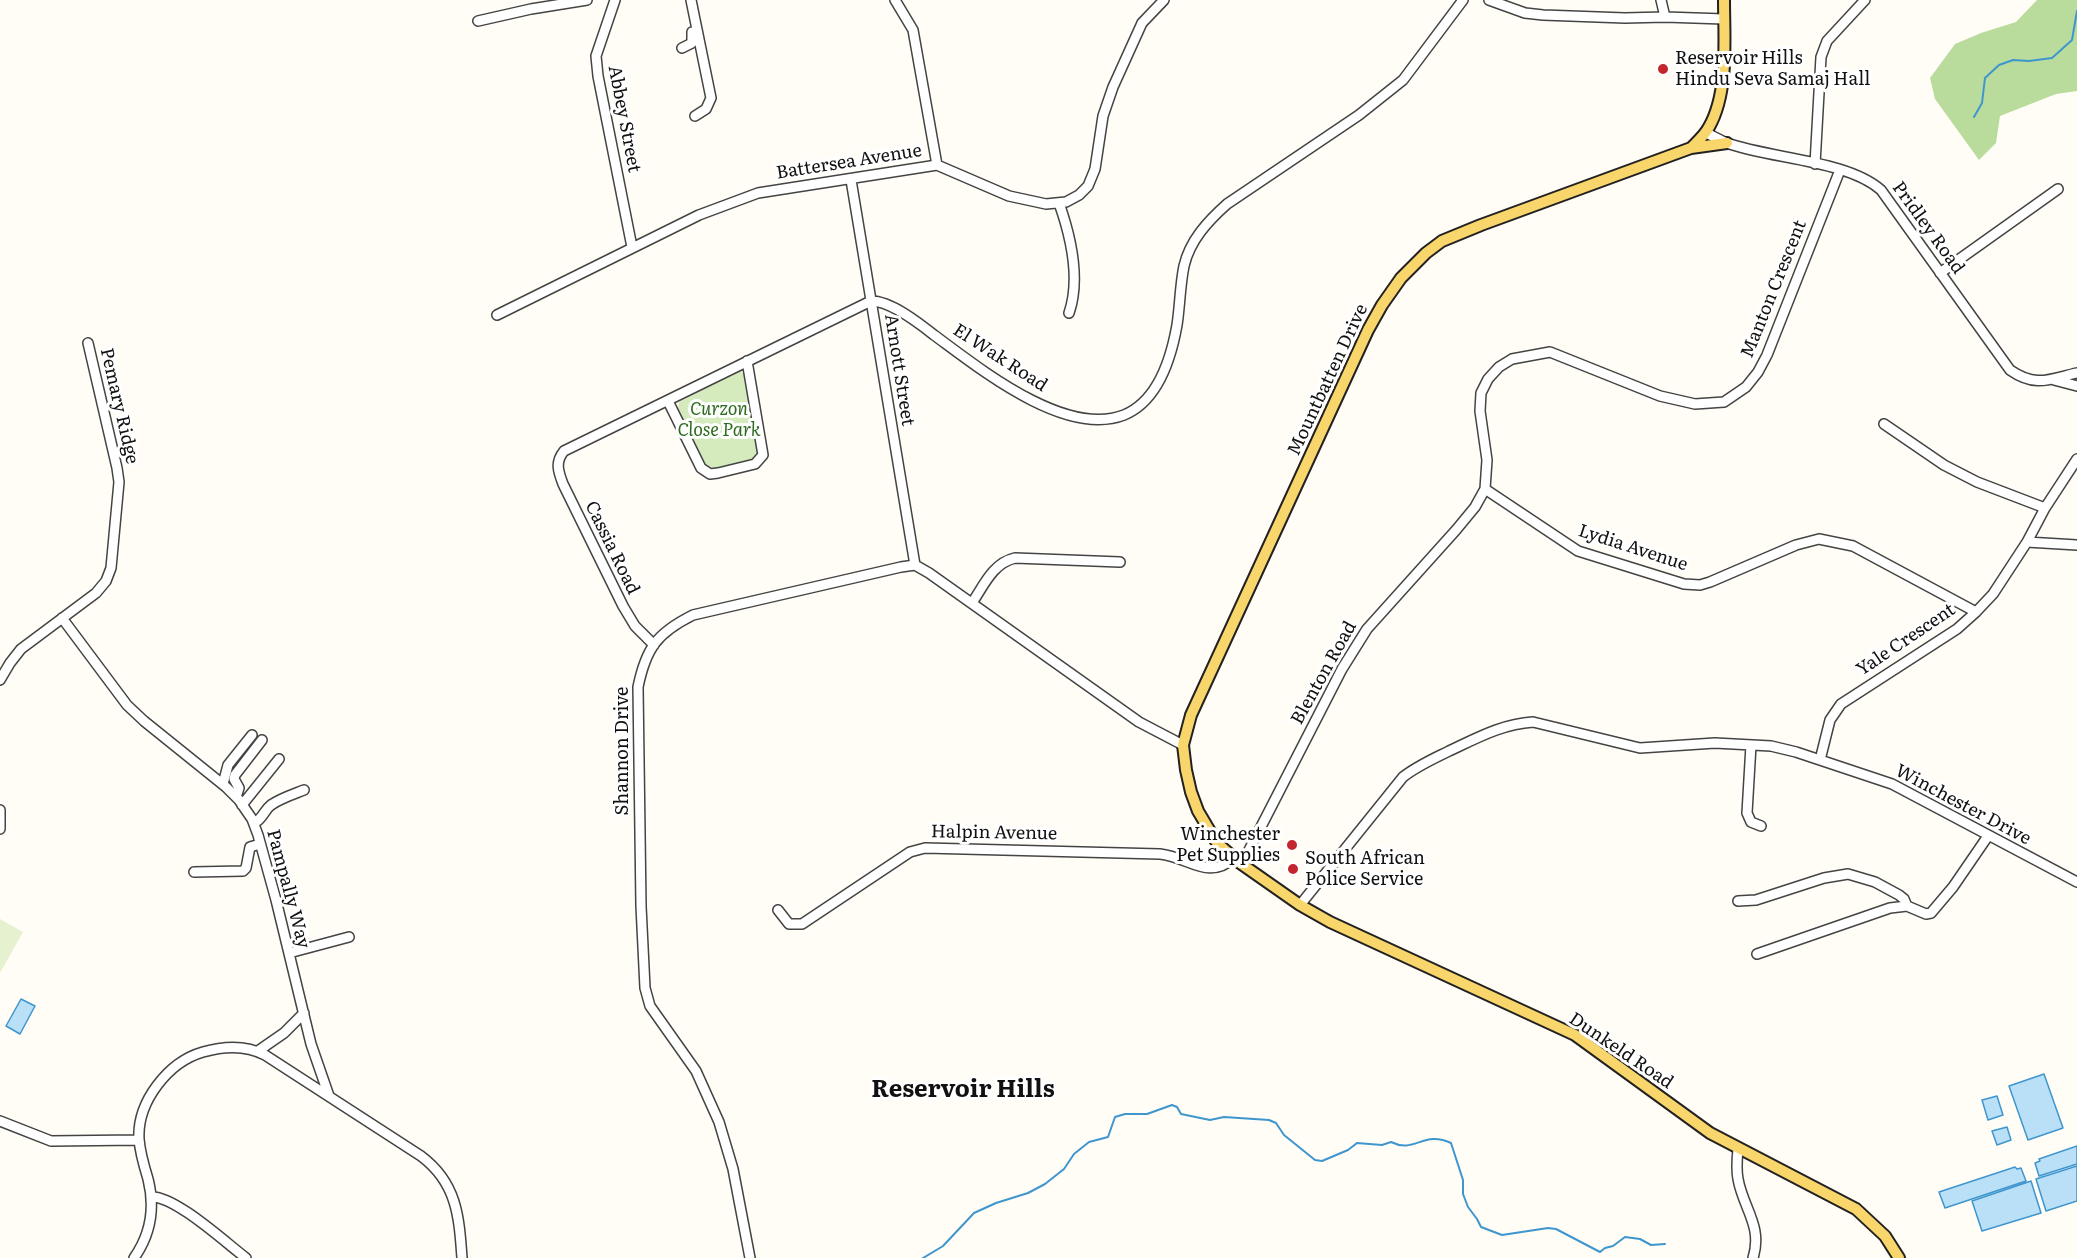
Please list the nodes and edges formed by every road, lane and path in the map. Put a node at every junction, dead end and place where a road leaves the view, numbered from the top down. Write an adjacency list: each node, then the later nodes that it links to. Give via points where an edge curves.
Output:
1 (587, 0): 14 (street)
2 (615, 0): 26 (street, Abbey Street, via 596,56)
3 (686, 0): 15 (street, via 694,40)
4 (692, 0): 16 (street, via 711,98 706,109)
5 (895, 0): 21 (street, via 913,30)
6 (1164, 0): 25 (street, via 1142,23 1113,87 1088,186 1079,195)
7 (1463, 0): 28 (street, El Wak Road, via 1403,80 1208,221 1193,242 1184,266 1177,326 1166,368 1154,392 1124,415 1101,420 1072,417 1031,401 915,320 879,301)
8 (1489, 0): 12 (street, via 1543,15)
9 (1660, 0): 12 (street)
10 (1724, 0): 13 (main road, Mountbatten Drive)
11 (1865, 0): 20 (street, via 1827,41 1821,57)
12 (1665, 17): 13 (street)
13 (1724, 19): 17 (main road, Mountbatten Drive, via 1723,73)
14 (478, 21)
15 (682, 48)
16 (695, 116)
17 (1706, 133): 18 (street, Pridley Road); 19 (main road, Mountbatten Drive)
18 (1727, 143): 19 (main road); 20 (street, Pridley Road)
19 (1690, 148): 52 (main road, Mountbatten Drive, via 1460,233 1426,252 1401,278 1368,330 1194,707)
20 (1815, 164): 22 (street, Pridley Road)
21 (937, 165): 23 (street, Battersea Avenue); 25 (street, Battersea Avenue, via 1009,196)
22 (1840, 170): 27 (street, Pridley Road, via 1869,179 1881,190); 39 (street, Manton Crescent, via 1767,355 1746,387 1724,402 1695,404 1660,396 1550,352 1512,359 1488,379 1481,393 1487,460)
23 (851, 180): 26 (street, Battersea Avenue, via 758,193 699,215); 28 (street, Arnott Street)
24 (2058, 189): 27 (street)
25 (1059, 203): 29 (street, via 1072,255 1073,295)
26 (632, 247): 30 (street, Battersea Avenue)
27 (1940, 273): 34 (street, Pridley Road, via 2010,370 2028,380)
28 (871, 301): 32 (street); 44 (street, Arnott Street)
29 (1069, 313)
30 (497, 315)
31 (88, 343): 47 (street, Pemary Ridge, via 119,482 114,555 106,581)
32 (747, 361): 36 (street); 36 (street, via 763,455 755,464 718,473 704,471)
33 (2077, 374): 34 (street, Pridley Road)
34 (2054, 380): 35 (street, Pridley Road)
35 (2077, 386)
36 (668, 401): 48 (street, Cassia Road, via 571,446 559,457 557,466 623,606 635,626)
37 (1884, 424): 40 (street, via 1944,465)
38 (2077, 459): 40 (street, Yale Crescent)
39 (1485, 489): 46 (street, Lydia Avenue, via 1578,551 1684,584 1710,582 1819,539 1853,546); 66 (street, Blenton Road, via 1456,530 1367,629)
40 (2044, 508): 41 (street, Yale Crescent)
41 (2027, 542): 42 (street); 46 (street, Yale Crescent, via 1994,594)
42 (2077, 545)
43 (1120, 562): 45 (street, via 1004,560)
44 (915, 565): 45 (street); 48 (street, Shannon Drive, via 693,615 669,627)
45 (972, 603): 52 (street, via 1139,722)
46 (1976, 612): 55 (street, Yale Crescent, via 1957,629 1841,704 1830,720)
47 (62, 618): 49 (street, Pemary Ridge, via 21,649); 56 (street, Pampally Way, via 140,718)
48 (654, 645): 86 (street, Shannon Drive, via 638,687 645,988 653,1011 696,1071 719,1122 733,1169)
49 (0, 680)
50 (252, 735): 56 (street, via 228,765)
51 (262, 740): 58 (street, via 235,775 239,788)
52 (1184, 745): 66 (main road, Mountbatten Drive, via 1188,783 1198,812 1217,843)
53 (1751, 745): 55 (street, Winchester Drive, via 1771,746); 62 (street, via 1747,813 1751,822); 70 (street, Winchester Drive, via 1695,743 1640,748 1533,722 1501,728 1420,765 1403,777)
54 (279, 759): 59 (street)
55 (1820, 760): 64 (street, Winchester Drive, via 1892,784)
56 (223, 784): 58 (street, Pampally Way)
57 (304, 790): 61 (street, via 275,803)
58 (236, 797): 59 (street, Pampally Way)
59 (242, 805): 61 (street, Pampally Way)
60 (0, 810): 63 (street)
61 (254, 823): 65 (street, Pampally Way)
62 (1761, 826)
63 (0, 827)
64 (1988, 836): 68 (street, Winchester Drive); 71 (street, via 1931,913)
65 (260, 844): 67 (street, via 250,847 243,871); 74 (street, Pampally Way)
66 (1237, 861): 70 (main road, Mountbatten Drive); 72 (street, Halpin Avenue, via 1209,869 1152,853 926,848 910,852 802,924 789,924)
67 (194, 872)
68 (2077, 882)
69 (1738, 901): 71 (street, via 1756,900 1848,874 1899,895)
70 (1300, 905): 81 (main road, Dunkeld Road, via 1575,1035)
71 (1906, 906): 75 (street, via 1890,908)
72 (778, 910)
73 (349, 937): 74 (street)
74 (289, 953): 76 (street, Pampally Way)
75 (1757, 954)
76 (304, 1013): 77 (street); 78 (street, Pampally Way)
77 (258, 1051): 78 (street); 80 (street, via 207,1051 169,1071 148,1101)
78 (329, 1096): 85 (street, via 439,1172 457,1214)
79 (0, 1121): 80 (street, via 51,1141)
80 (139, 1140): 82 (street)
81 (1738, 1149): 87 (street, via 1738,1179 1755,1225); 88 (main road, Dunkeld Road, via 1856,1209 1885,1236)
82 (151, 1197): 83 (street, via 148,1230); 84 (street, via 178,1206)
83 (134, 1258)
84 (246, 1258)
85 (462, 1258)
86 (750, 1258)
87 (1753, 1258)
88 (1899, 1258)

